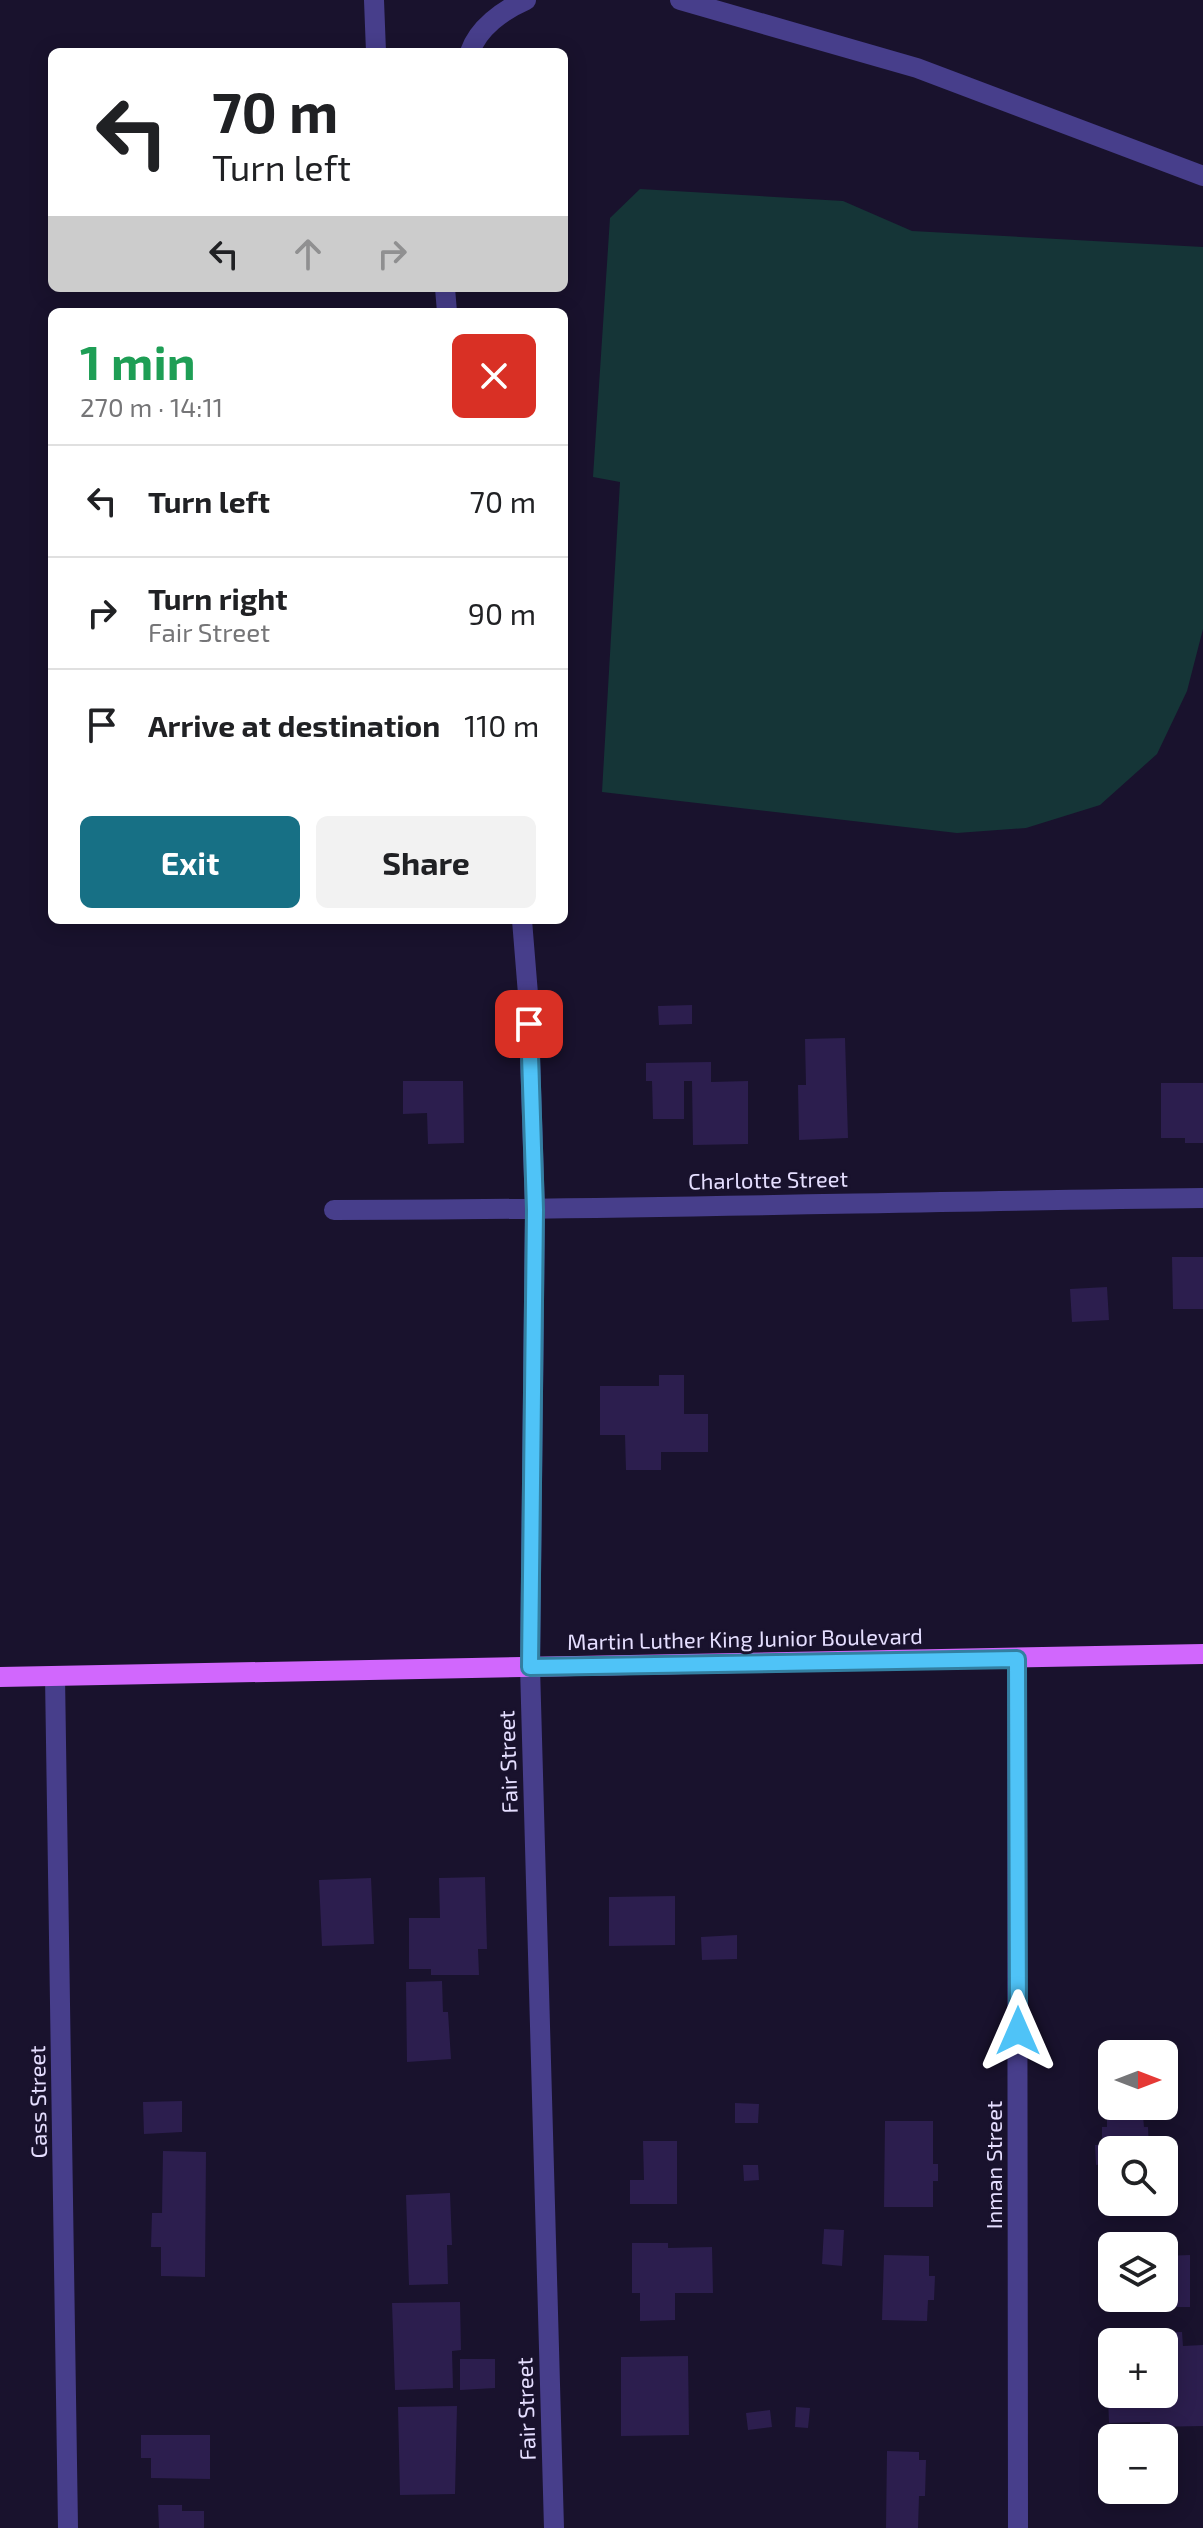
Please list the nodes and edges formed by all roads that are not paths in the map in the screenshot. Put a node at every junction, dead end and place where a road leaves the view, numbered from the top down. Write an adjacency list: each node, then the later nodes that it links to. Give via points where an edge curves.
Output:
1 (374, 0): 4 (street)
2 (526, 0): 5 (street, via 493,21)
3 (680, 0): 6 (street, via 917,68)
4 (376, 48)
5 (471, 48)
6 (1203, 176)
7 (522, 924): 10 (street, Fair Street)
8 (1203, 1198): 10 (street, Charlotte Street)
9 (334, 1210): 10 (street, Charlotte Street)
10 (535, 1210): 13 (street, Fair Street)
11 (1203, 1654): 12 (main road, Martin Luther King Junior Boulevard)
12 (1017, 1659): 13 (main road, Martin Luther King Junior Boulevard); 18 (street, Inman Street)
13 (530, 1667): 14 (main road, Martin Luther King Junior Boulevard); 17 (street, Fair Street)
14 (55, 1676): 15 (main road, Martin Luther King Junior Boulevard); 16 (street, Cass Street)
15 (0, 1677)
16 (68, 2528)
17 (554, 2528)
18 (1018, 2528)

